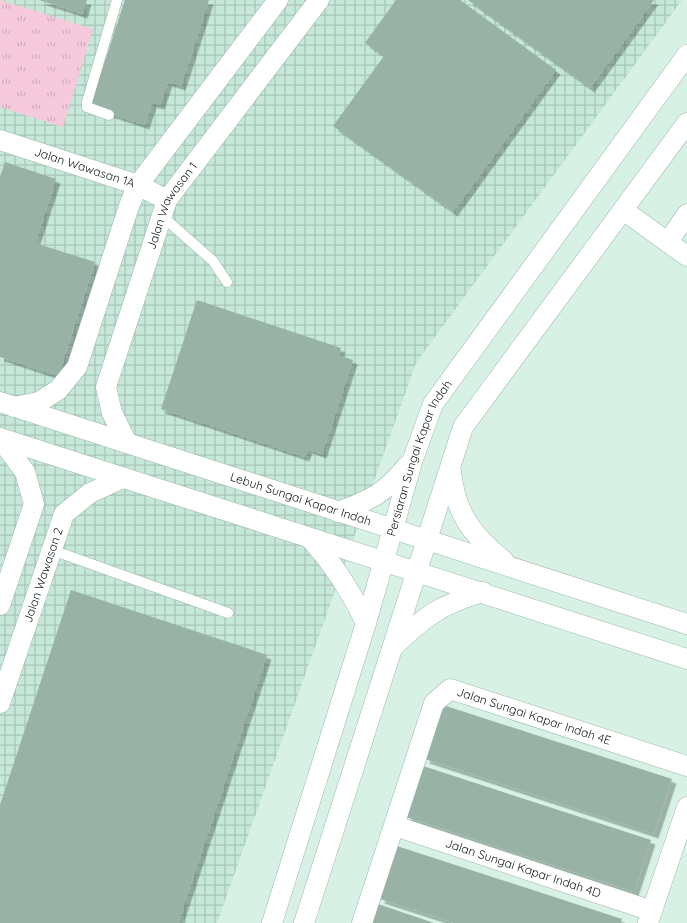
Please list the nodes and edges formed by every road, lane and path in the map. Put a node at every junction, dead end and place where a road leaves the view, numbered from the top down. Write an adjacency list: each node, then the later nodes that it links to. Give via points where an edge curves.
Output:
1 (117, 0): 5 (lane, via 87,102 87,107)
2 (278, 0): 8 (street)
3 (319, 0): 9 (street, Jalan Wawasan 1)
4 (687, 55): 18 (street, Persiaran Sungai Kapar Indah, via 433,404)
5 (109, 115)
6 (687, 123): 10 (street)
7 (0, 140): 8 (street, Jalan Wawasan 1A)
8 (138, 185): 9 (street, Jalan Wawasan 1A); 15 (street, via 77,367 58,390 39,402)
9 (164, 208): 14 (lane, via 213,261); 17 (street, Jalan Wawasan 1, via 106,387 112,413)
10 (623, 210): 12 (street); 19 (street, via 463,427)
11 (687, 214): 12 (street)
12 (668, 242): 13 (street)
13 (687, 256)
14 (227, 282)
15 (7, 405): 17 (street, Lebuh Sungai Kapar Indah)
16 (0, 438): 20 (street); 30 (street, via 25,472 34,504)
17 (127, 444): 21 (street, Lebuh Sungai Kapar Indah)
18 (413, 460): 21 (street, via 390,486 366,501); 22 (street, Persiaran Sungai Kapar Indah)
19 (450, 464): 24 (street); 27 (street, via 453,495 466,522 484,545)
20 (123, 478): 23 (street); 25 (street, Jalan Wawasan 2, via 90,493 64,514)
21 (338, 512): 22 (street, Lebuh Sungai Kapar Indah)
22 (393, 529): 24 (street, Lebuh Sungai Kapar Indah); 26 (street, Persiaran Sungai Kapar Indah)
23 (311, 538): 26 (street); 32 (street, via 332,563)
24 (426, 540): 27 (street, Lebuh Sungai Kapar Indah); 28 (street)
25 (52, 550): 31 (lane); 36 (street, Jalan Wawasan 2)
26 (384, 561): 28 (street); 32 (street, Persiaran Sungai Kapar Indah)
27 (515, 569): 33 (street, Lebuh Sungai Kapar Indah)
28 (416, 571): 29 (street); 34 (street)
29 (483, 592): 34 (street, via 454,600 428,615); 35 (street)
30 (0, 605)
31 (228, 613)
32 (366, 622): 41 (street, Persiaran Sungai Kapar Indah)
33 (687, 624)
34 (391, 649): 42 (street)
35 (687, 659)
36 (0, 703)
37 (687, 766): 39 (street, Jalan Sungai Kapar Indah 4E, via 450,689 434,703)
38 (687, 807): 40 (street)
39 (395, 826): 40 (street, Jalan Sungai Kapar Indah 4D); 43 (street, Jalan Sungai Kapar Indah 4E)
40 (650, 917)
41 (272, 923)
42 (304, 923)
43 (362, 923)

